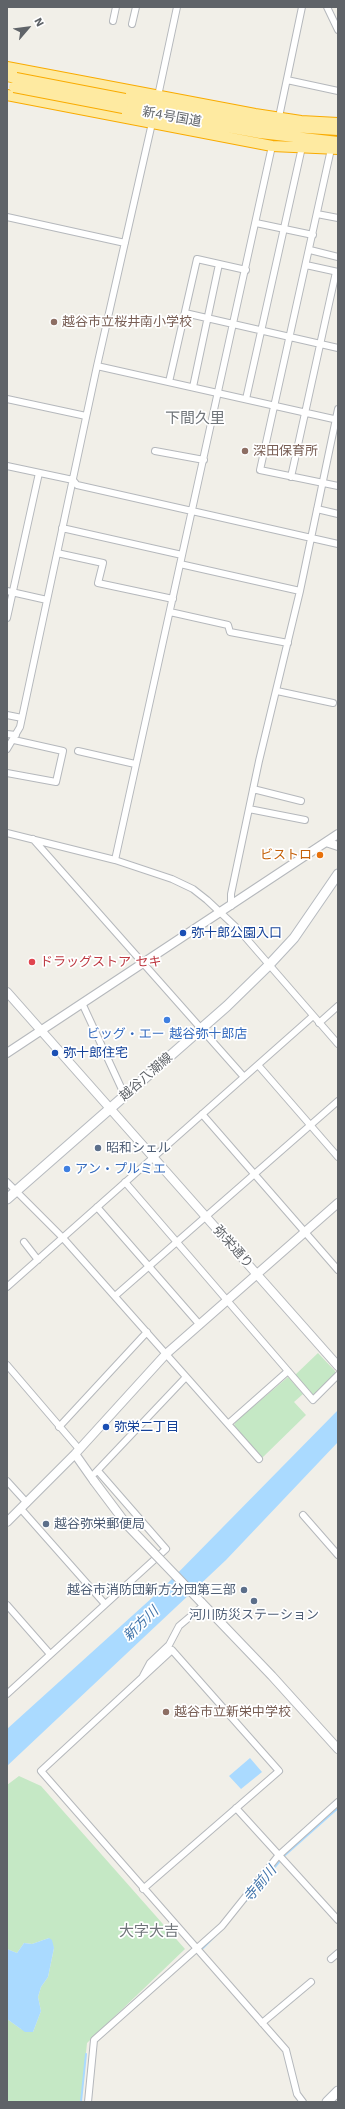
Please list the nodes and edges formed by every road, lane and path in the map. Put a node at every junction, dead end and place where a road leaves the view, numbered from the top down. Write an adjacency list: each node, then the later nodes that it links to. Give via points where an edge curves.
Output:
1 (116, 7): 6 (street)
2 (136, 7): 7 (street)
3 (177, 7): 16 (street)
4 (302, 7): 12 (street)
5 (327, 7): 8 (street)
6 (113, 21)
7 (132, 24)
8 (338, 30)
9 (7, 67): 11 (highway)
10 (7, 76): 17 (highway, 新4号国道, bridge)
11 (75, 80): 16 (highway); 18 (street)
12 (287, 80): 14 (street); 19 (street)
13 (7, 85): 17 (highway, 新4号国道, bridge)
14 (338, 91)
15 (7, 95): 18 (highway)
16 (158, 96): 19 (highway)
17 (124, 104): 22 (highway, 新4号国道, via 262,125); 25 (highway, 新4号国道)
18 (69, 107): 20 (highway)
19 (279, 117): 21 (highway)
20 (152, 123): 23 (highway); 32 (street)
21 (338, 123)
22 (338, 130)
23 (272, 146): 24 (highway); 29 (street)
24 (302, 147): 25 (highway); 30 (street)
25 (336, 147): 26 (street)
26 (317, 214): 28 (street); 31 (street)
27 (7, 216): 32 (street)
28 (338, 218)
29 (256, 223): 30 (street); 37 (street)
30 (284, 229): 31 (street); 42 (street)
31 (313, 235): 33 (street)
32 (125, 243): 46 (street)
33 (310, 250): 34 (street); 36 (street)
34 (338, 257)
35 (220, 264): 37 (street); 39 (street, via 197,259); 40 (street)
36 (306, 265): 38 (street); 43 (street)
37 (246, 270): 41 (street)
38 (337, 272): 44 (street)
39 (185, 313): 40 (street); 47 (street)
40 (208, 318): 41 (street); 48 (street)
41 (234, 324): 42 (street); 49 (street)
42 (261, 330): 43 (street); 51 (street)
43 (291, 337): 44 (street); 52 (street)
44 (319, 344): 45 (street); 54 (street)
45 (338, 348)
46 (97, 366): 47 (street); 55 (street)
47 (169, 382): 48 (street)
48 (194, 387): 49 (street)
49 (218, 393): 51 (street); 58 (street)
50 (7, 399): 55 (street)
51 (246, 399): 52 (street)
52 (276, 406): 54 (street); 61 (street, via 260,470)
53 (338, 409): 56 (street)
54 (306, 412): 56 (street); 61 (street)
55 (86, 416): 62 (street)
56 (337, 419): 63 (street)
57 (155, 451): 58 (street)
58 (204, 460): 66 (street)
59 (7, 466): 60 (street)
60 (39, 473): 62 (street); 75 (street)
61 (291, 476): 63 (street)
62 (72, 480): 66 (street, via 77,485); 68 (street)
63 (323, 483): 64 (street); 65 (street)
64 (338, 486)
65 (317, 509): 67 (street); 69 (street)
66 (192, 511): 69 (street); 72 (street)
67 (338, 514)
68 (62, 528): 71 (street); 72 (street)
69 (311, 538): 70 (street); 74 (street)
70 (338, 544)
71 (57, 553): 76 (street, via 103,563 98,583); 77 (street)
72 (182, 555): 73 (street)
73 (180, 564): 74 (street); 76 (street)
74 (300, 590): 80 (street)
75 (10, 592): 77 (street); 79 (street)
76 (173, 599): 78 (street)
77 (47, 600): 84 (street)
78 (170, 612): 80 (street, via 228,625 230,632); 89 (street)
79 (7, 618)
80 (288, 643): 81 (street)
81 (277, 691): 82 (street); 91 (street)
82 (333, 703)
83 (7, 715): 84 (street)
84 (22, 718): 86 (street)
85 (7, 734): 86 (street)
86 (15, 738): 87 (street); 90 (street, via 63,751 56,782)
87 (7, 749)
88 (78, 751): 89 (street)
89 (135, 764): 100 (street)
90 (7, 773)
91 (253, 789): 92 (street); 93 (street)
92 (300, 801)
93 (249, 809): 94 (street); 102 (street)
94 (305, 820)
95 (7, 833): 97 (street)
96 (338, 834): 98 (street)
97 (32, 838): 100 (street); 104 (street)
98 (326, 842): 99 (street); 102 (street)
99 (338, 846)
100 (115, 860): 103 (street, via 172,879 193,889)
101 (338, 874): 105 (main road, 越谷八潮線, via 294,938)
102 (230, 906): 103 (street)
103 (222, 912): 104 (street); 105 (street)
104 (144, 963): 107 (street); 111 (street)
105 (268, 966): 109 (street); 111 (main road, 越谷八潮線)
106 (7, 992): 112 (street, 弥栄通り)
107 (82, 1003): 112 (street); 117 (street)
108 (338, 1006): 110 (street)
109 (313, 1016): 110 (street); 115 (street)
110 (319, 1023): 113 (street)
111 (201, 1030): 116 (street); 117 (main road, 越谷八潮線)
112 (40, 1031): 114 (street); 119 (street, 弥栄通り)
113 (338, 1044)
114 (7, 1053)
115 (258, 1065): 116 (street); 121 (street)
116 (244, 1077): 120 (street)
117 (125, 1096): 119 (main road, 越谷八潮線)
118 (338, 1101): 121 (street)
119 (110, 1109): 122 (street, 弥栄通り); 127 (main road, 越谷八潮線)
120 (202, 1114): 122 (street); 124 (street)
121 (310, 1125): 123 (street); 124 (street)
122 (154, 1157): 126 (street); 131 (street, 弥栄通り)
123 (338, 1157)
124 (254, 1174): 131 (street); 132 (street)
125 (7, 1182): 127 (street)
126 (126, 1182): 130 (street); 135 (street)
127 (16, 1191): 128 (main road, 越谷八潮線); 133 (street)
128 (7, 1200)
129 (338, 1203): 132 (street)
130 (97, 1207): 133 (street); 137 (street)
131 (206, 1217): 135 (street); 139 (street, 弥栄通り)
132 (305, 1232): 138 (street); 139 (street)
133 (63, 1238): 136 (street); 141 (street)
134 (24, 1242): 136 (street)
135 (177, 1242): 137 (street); 142 (street)
136 (38, 1260): 140 (street)
137 (149, 1266): 141 (street); 143 (street)
138 (338, 1270)
139 (257, 1275): 142 (street, 弥栄通り); 147 (street)
140 (7, 1287)
141 (115, 1296): 144 (street)
142 (228, 1300): 143 (street, 弥栄通り); 148 (street)
143 (200, 1325): 145 (street, 弥栄通り)
144 (147, 1332): 145 (street); 152 (street)
145 (166, 1354): 150 (street); 153 (street, 弥栄通り)
146 (7, 1365): 152 (street)
147 (338, 1366)
148 (288, 1371): 149 (street, via 314,1400); 151 (street)
149 (338, 1375)
150 (186, 1377): 151 (street); 155 (street)
151 (228, 1424): 154 (street)
152 (59, 1426): 153 (street)
153 (77, 1451): 156 (street); 158 (street, 弥栄通り)
154 (259, 1459)
155 (98, 1470): 156 (street); 162 (street, via 166,1549)
156 (93, 1478): 163 (street, bridge, via 127,1525)
157 (7, 1480): 158 (street)
158 (24, 1506): 160 (street, 弥栄通り); 162 (street)
159 (303, 1515): 161 (street)
160 (7, 1522)
161 (338, 1555)
162 (105, 1604): 165 (street)
163 (202, 1604): 166 (street, via 179,1626 169,1645 150,1664); 168 (street)
164 (7, 1605): 165 (street)
165 (50, 1654): 167 (street)
166 (142, 1678): 170 (street, via 172,1650 279,1771); 172 (street, via 41,1771)
167 (7, 1694)
168 (338, 1749)
169 (338, 1802): 171 (street)
170 (236, 1808): 171 (street); 172 (street)
171 (278, 1856): 173 (street); 174 (street, via 222,1926)
172 (143, 1889): 174 (street)
173 (338, 1920)
174 (196, 1948): 178 (street); 180 (street, via 94,2040)
175 (338, 1953): 176 (street)
176 (331, 1959)
177 (311, 1982): 178 (street)
178 (262, 2023): 181 (street, via 286,2050 297,2094)
179 (338, 2091): 182 (main road)
180 (88, 2102)
181 (303, 2102)
182 (327, 2102)

